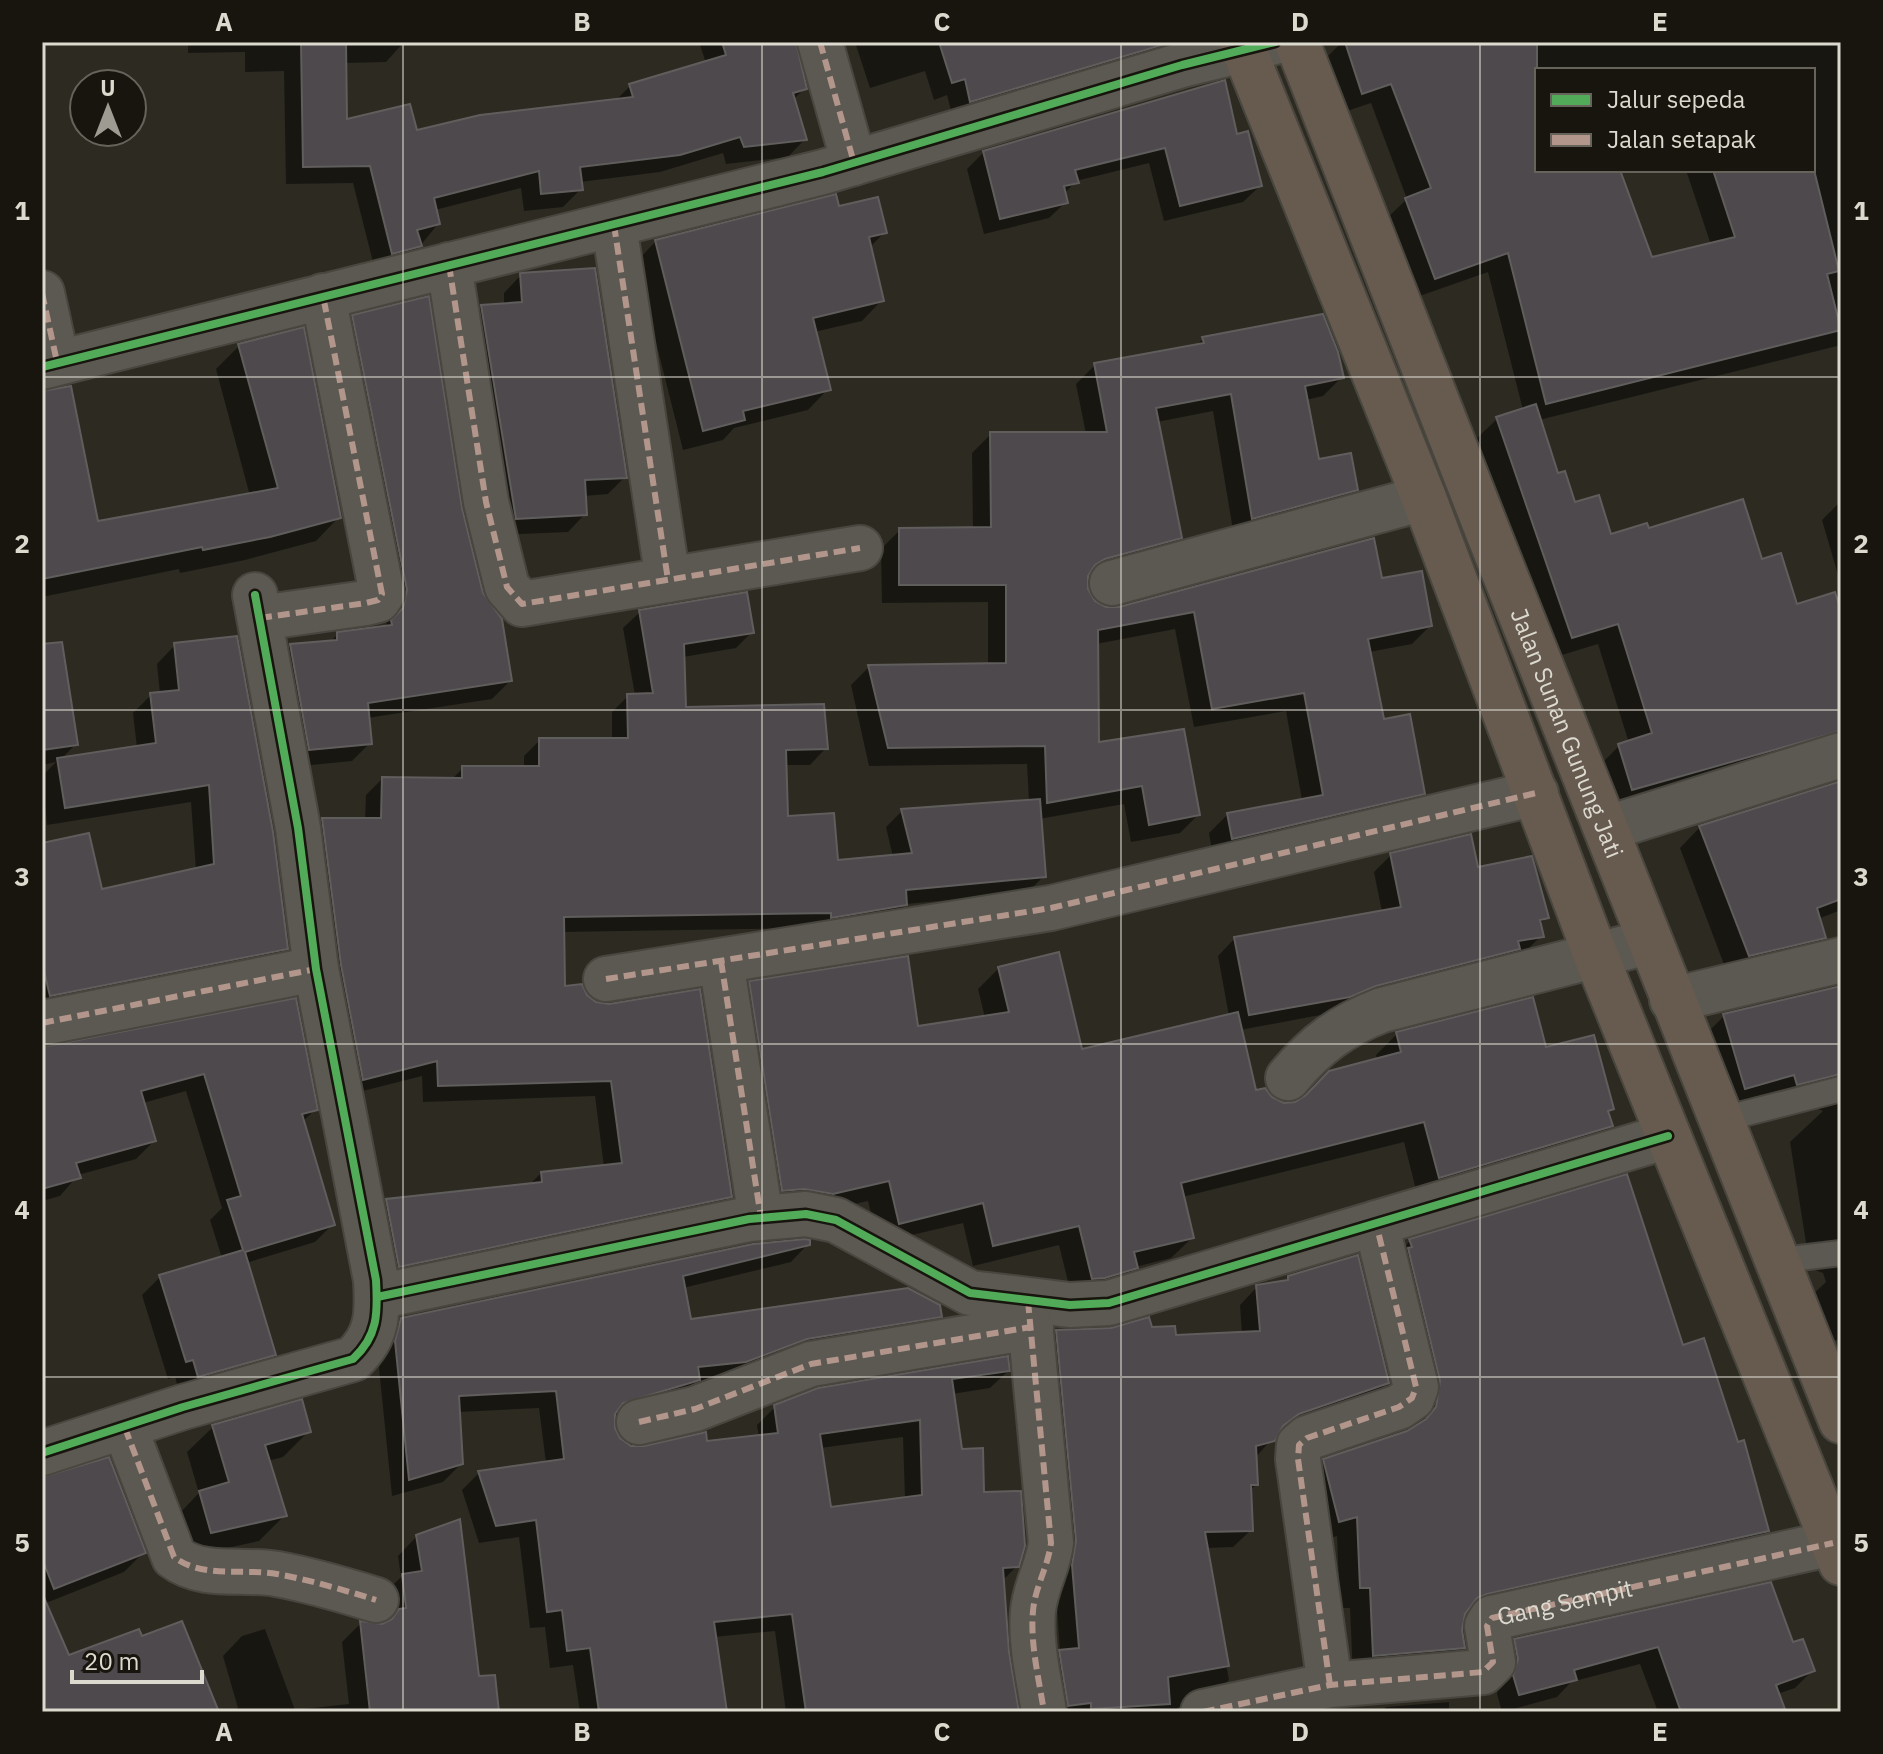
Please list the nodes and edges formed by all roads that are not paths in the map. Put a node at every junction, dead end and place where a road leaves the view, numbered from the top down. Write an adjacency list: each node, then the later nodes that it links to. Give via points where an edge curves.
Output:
1 (820, 42): 4 (street)
2 (1297, 42): 14 (highway, Jalan Sunan Gunung Jati)
3 (1254, 45): 4 (street); 10 (highway)
4 (854, 163): 5 (street)
5 (614, 225): 6 (street); 12 (street)
6 (449, 265): 8 (street); 12 (street, via 486,502 513,597 522,604 533,603)
7 (42, 293): 9 (street)
8 (323, 296): 9 (street); 23 (street, via 382,594 366,603 257,606 298,828)
9 (50, 364)
10 (1424, 498): 13 (street); 15 (highway)
11 (860, 548): 12 (street)
12 (668, 580)
13 (1112, 583)
14 (1564, 728): 15 (highway); 18 (highway, Jalan Sunan Gunung Jati)
15 (1516, 743): 17 (highway)
16 (1841, 755): 18 (street)
17 (1536, 793): 20 (highway); 22 (street, via 1051,908)
18 (1608, 828): 19 (highway, Jalan Sunan Gunung Jati)
19 (1648, 942): 20 (street); 25 (highway, Jalan Sunan Gunung Jati)
20 (1596, 956): 28 (street, via 1382,1010 1346,1024 1322,1040); 29 (highway)
21 (1841, 960): 25 (street)
22 (721, 961): 24 (street); 33 (street)
23 (316, 969): 26 (street); 37 (street)
24 (606, 979)
25 (1672, 1000): 27 (highway, Jalan Sunan Gunung Jati)
26 (42, 1023)
27 (1700, 1072): 29 (highway); 31 (highway, Jalan Sunan Gunung Jati)
28 (1288, 1078)
29 (1650, 1088): 32 (highway)
30 (1841, 1089): 31 (lane)
31 (1719, 1120): 36 (highway, Jalan Sunan Gunung Jati)
32 (1668, 1136): 34 (street); 40 (highway)
33 (761, 1218): 37 (street); 38 (street, via 806,1214 836,1220 970,1293)
34 (1376, 1223): 38 (street, via 1109,1303); 47 (street, via 1416,1387 1412,1398 1399,1407 1299,1445)
35 (1841, 1253): 36 (lane)
36 (1778, 1265): 39 (highway, Jalan Sunan Gunung Jati)
37 (377, 1297): 43 (street, via 376,1325 367,1346 353,1359)
38 (1029, 1314): 42 (street, via 811,1364 695,1409); 48 (street, via 1051,1543 1033,1609)
39 (1799, 1316): 40 (highway); 41 (highway, Jalan Sunan Gunung Jati)
40 (1751, 1335): 45 (highway)
41 (1841, 1421)
42 (639, 1422)
43 (125, 1428): 44 (street); 46 (street, via 174,1557 185,1566 282,1575)
44 (42, 1453)
45 (1837, 1553): 47 (street, Gang Sempit, via 1492,1618 1487,1626 1493,1662 1483,1672)
46 (376, 1600)
47 (1330, 1685): 49 (street, Gang Sempit)
48 (1044, 1712)
49 (1203, 1712)

